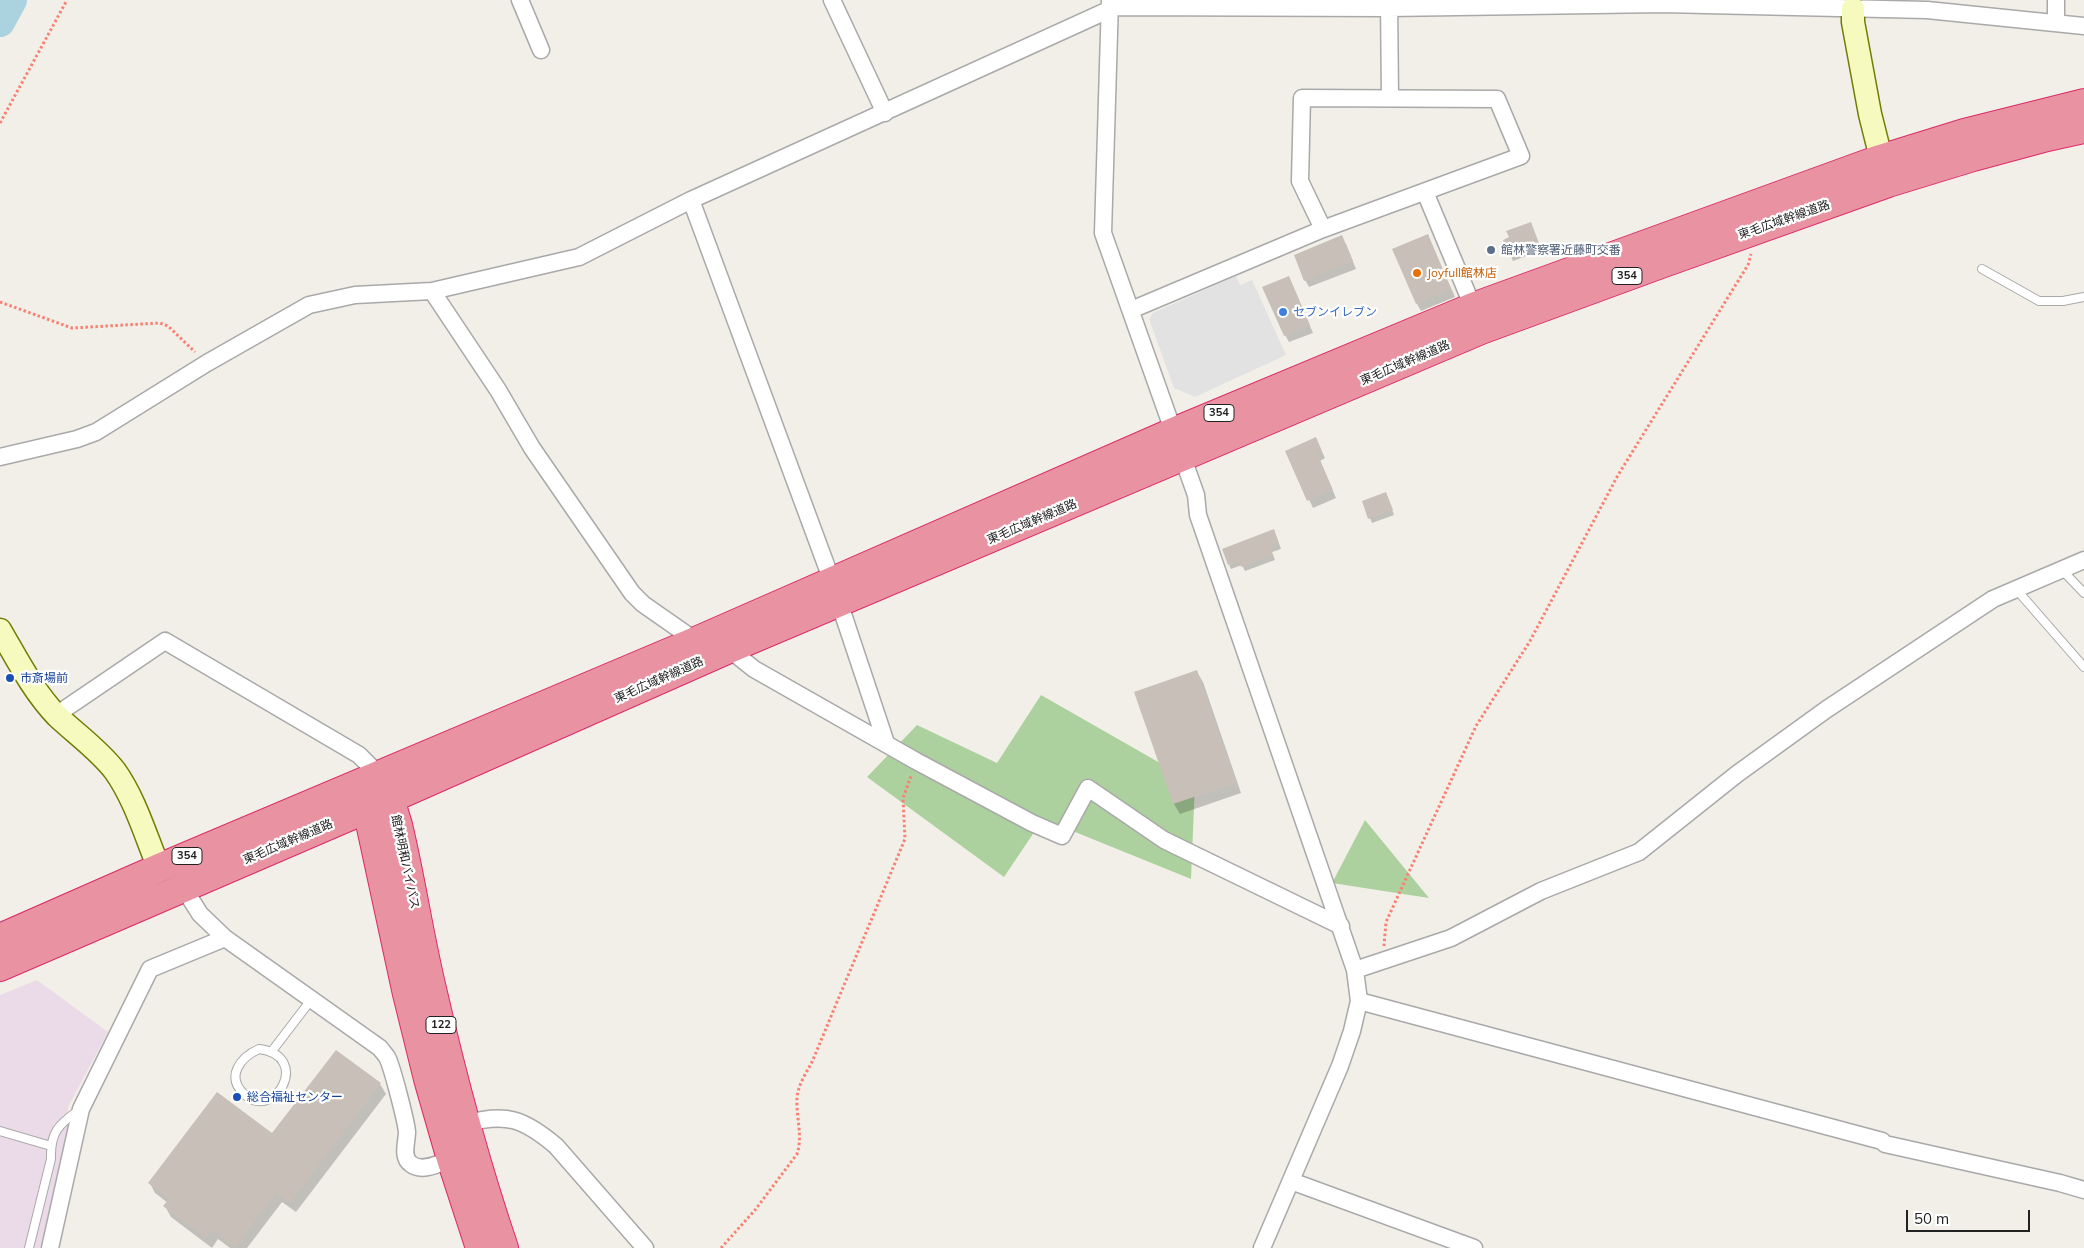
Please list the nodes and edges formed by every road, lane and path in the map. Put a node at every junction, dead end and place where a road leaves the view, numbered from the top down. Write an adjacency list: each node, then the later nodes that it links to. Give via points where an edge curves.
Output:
1 (67, 0): 17 (path)
2 (520, 0): 13 (street)
3 (832, 0): 16 (street)
4 (2056, 0): 11 (street)
5 (1662, 2): 6 (street); 10 (street)
6 (1514, 3): 7 (street)
7 (1389, 4): 8 (street); 14 (street)
8 (1110, 5): 16 (street); 29 (street, via 1103,233)
9 (1929, 5): 10 (street); 11 (street)
10 (1852, 8): 19 (street, via 1852,22)
11 (2056, 22): 12 (street)
12 (2084, 26)
13 (541, 50)
14 (1390, 97): 20 (street, via 1497,99 1521,156); 22 (street, via 1302,98 1300,181)
15 (2084, 103): 19 (highway, 東毛広域幹線道路 / 354, via 1964,133)
16 (885, 113): 21 (street)
17 (0, 123)
18 (2084, 129): 19 (highway, 東毛広域幹線道路 / 354, via 1973,157)
19 (1884, 171): 23 (highway, 東毛広域幹線道路 / 354); 28 (highway, 東毛広域幹線道路 / 354)
20 (1425, 192): 22 (street); 28 (street)
21 (691, 200): 25 (street, via 578,257); 37 (street)
22 (1323, 229): 29 (street)
23 (1758, 229): 33 (highway, 東毛広域幹線道路 / 354, via 1481,330); 53 (path, via 1748,265 1618,475 1530,640 1476,726 1386,922)
24 (1982, 268): 26 (lane, via 2039,300 2063,301)
25 (432, 291): 30 (street, via 355,295 309,305); 40 (street, via 532,448 632,593)
26 (2084, 297)
27 (0, 302): 30 (path, via 72,328 168,326)
28 (1473, 307): 31 (highway, 東毛広域幹線道路 / 354)
29 (1131, 310): 31 (street)
30 (207, 363): 32 (street, via 96,432)
31 (1173, 432): 33 (street); 37 (highway, 東毛広域幹線道路 / 354)
32 (0, 457)
33 (1183, 458): 37 (highway, 東毛広域幹線道路 / 354); 50 (street, via 1196,495 1201,524)
34 (2084, 560): 35 (street)
35 (2062, 570): 36 (street); 38 (lane)
36 (2016, 589): 42 (lane); 53 (street, via 1993,599 1827,709 1737,774 1639,852 1541,891 1451,938)
37 (836, 592): 40 (highway, 東毛広域幹線道路 / 354); 41 (highway, 東毛広域幹線道路 / 354); 44 (street)
38 (2084, 594)
39 (0, 630): 43 (street, via 39,695)
40 (696, 640): 46 (highway, 東毛広域幹線道路 / 354)
41 (730, 649): 44 (street, via 754,669); 47 (highway, 東毛広域幹線道路 / 354)
42 (2084, 668)
43 (56, 715): 46 (street, via 165,641 359,755 371,767); 48 (street, via 114,771)
44 (886, 743): 45 (street)
45 (916, 761): 50 (street, via 1062,836 1088,788 1164,840); 71 (path, via 903,798 905,839 799,1087 800,1146 797,1154 755,1210)
46 (375, 777): 47 (highway, 館林明和バイパス / 122); 48 (highway, 東毛広域幹線道路 / 354)
47 (379, 804): 49 (highway, 東毛広域幹線道路 / 354); 60 (highway, 館林明和バイパス / 122, via 400,834 432,989); 63 (highway, 館林明和バイパス / 122, via 407,994)
48 (159, 868): 51 (highway, 東毛広域幹線道路 / 354)
49 (183, 887): 52 (street, via 200,914); 54 (highway, 東毛広域幹線道路 / 354)
50 (1341, 926): 55 (street)
51 (0, 938)
52 (225, 938): 56 (street); 59 (street, via 150,969)
53 (1382, 962): 55 (street)
54 (0, 967)
55 (1355, 970): 57 (street)
56 (311, 1000): 58 (lane); 63 (street, via 380,1048 388,1058 406,1125 408,1162 413,1166 428,1167)
57 (1359, 1001): 64 (street, via 1340,1066); 65 (street, via 1885,1144)
58 (272, 1051): 58 (lane, via 286,1070 284,1084 277,1095 256,1102 244,1095 235,1075 246,1055 259,1049)
59 (81, 1109): 62 (lane, via 60,1124); 67 (street)
60 (465, 1124): 69 (highway, 館林明和バイパス / 122); 70 (street, via 489,1118 512,1119 529,1125 562,1153)
61 (0, 1131): 62 (lane)
62 (51, 1146): 66 (lane, via 51,1159)
63 (451, 1159): 68 (highway, 館林明和バイパス / 122)
64 (1291, 1181): 72 (street); 73 (street)
65 (2084, 1190)
66 (29, 1248)
67 (50, 1248)
68 (480, 1248)
69 (504, 1248)
70 (645, 1248)
71 (721, 1248)
72 (1262, 1248)
73 (1474, 1248)

